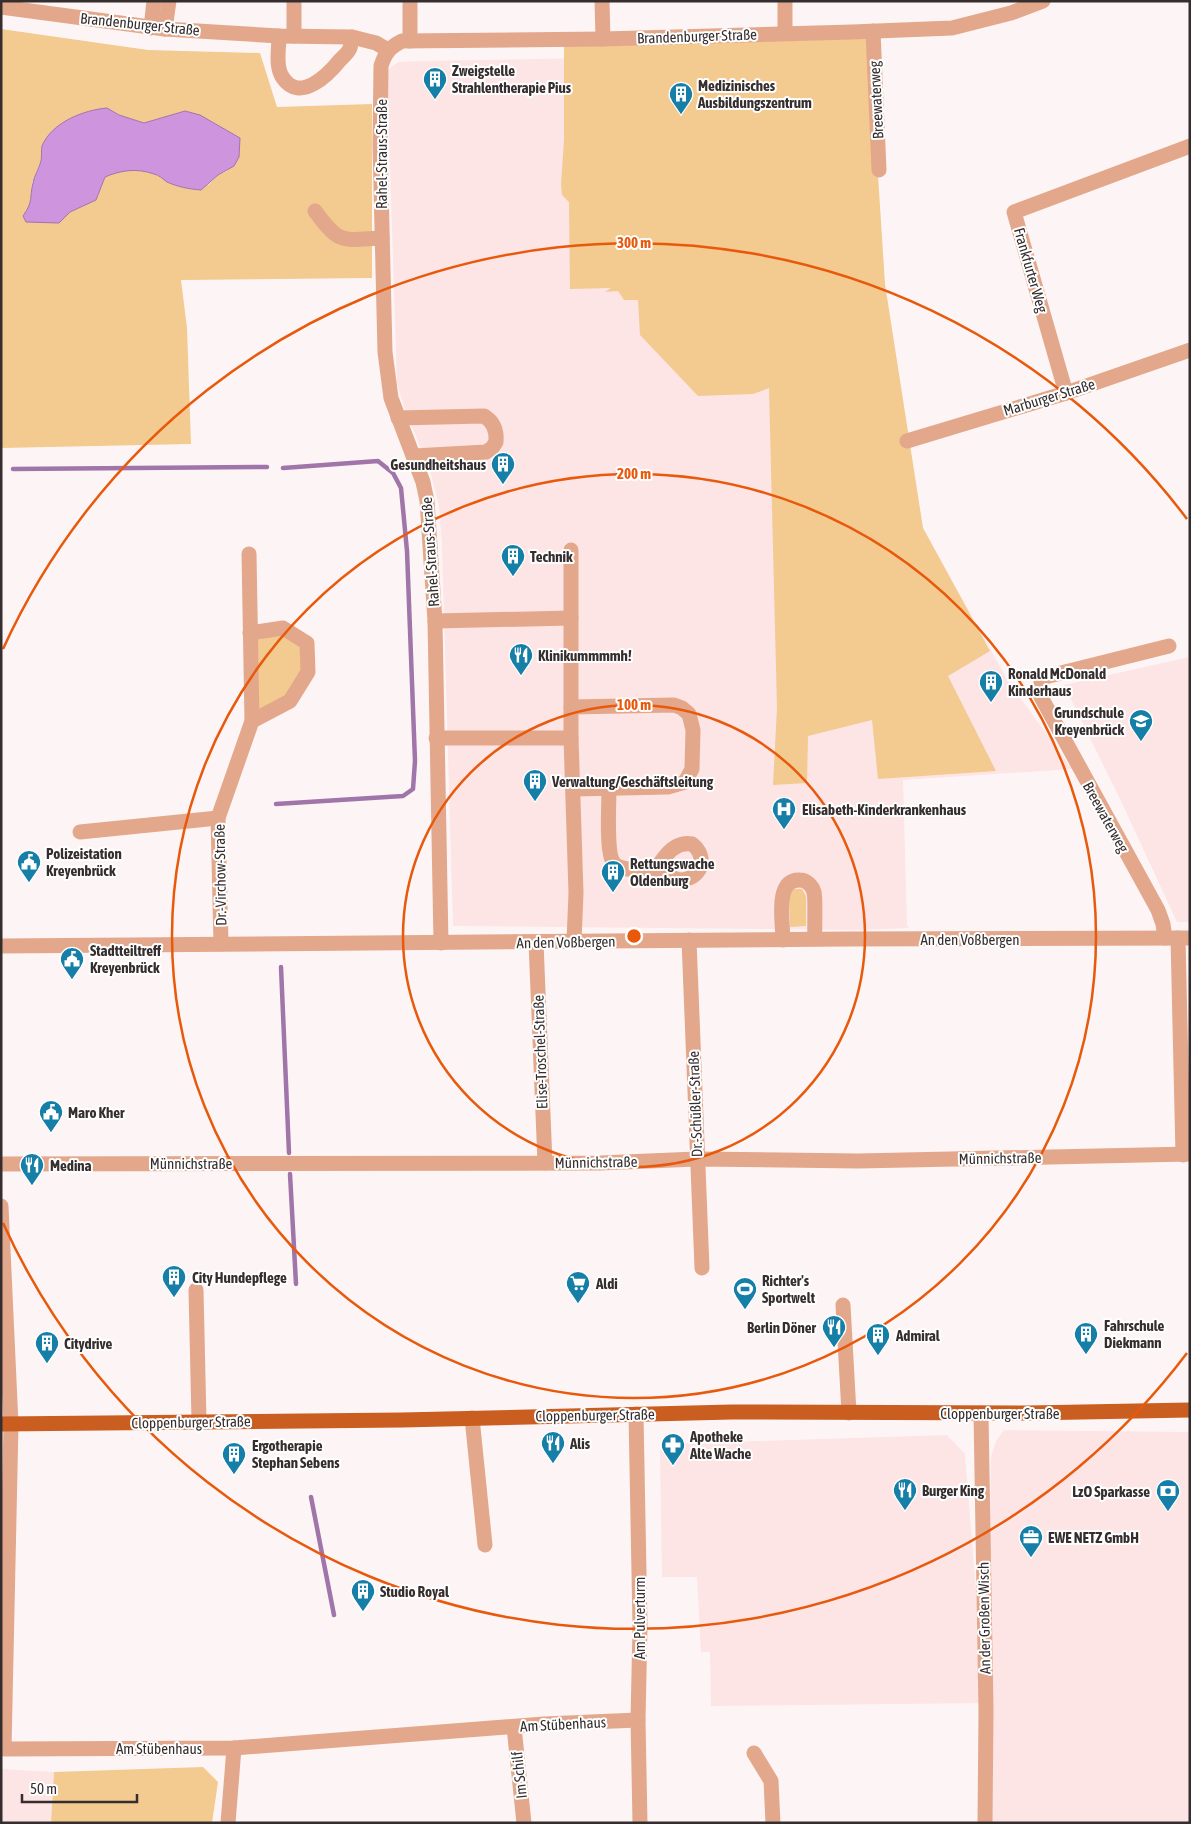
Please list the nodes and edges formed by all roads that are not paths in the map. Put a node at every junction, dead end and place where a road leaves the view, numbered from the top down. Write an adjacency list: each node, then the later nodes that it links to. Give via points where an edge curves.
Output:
1 (154, 1): 10 (street)
2 (169, 1): 10 (street)
3 (284, 1): 13 (street)
4 (294, 1): 13 (street)
5 (410, 1): 16 (street)
6 (602, 1): 15 (street)
7 (785, 1): 12 (street)
8 (1042, 1): 11 (street, Brandenburger Straße, via 1011,13 952,28)
9 (1, 7): 10 (street, Brandenburger Straße)
10 (158, 28): 13 (street, Brandenburger Straße)
11 (872, 31): 12 (street, Brandenburger Straße); 19 (street, Breewaterweg)
12 (786, 33): 15 (street, Brandenburger Straße)
13 (286, 36): 14 (street, Brandenburger Straße); 14 (street, via 279,68 282,78 300,88 312,85 327,75 350,48)
14 (352, 37): 17 (street, Brandenburger Straße, via 376,43)
15 (603, 38): 16 (street, Brandenburger Straße)
16 (410, 41): 17 (street, Brandenburger Straße, via 402,41)
17 (388, 50): 21 (street, Rahel-Straus-Straße, via 381,66)
18 (1190, 146): 23 (street, Frankfurter Weg, via 1014,212)
19 (879, 170)
20 (315, 211): 21 (street, via 329,230 341,239)
21 (382, 238): 24 (street, Rahel-Straus-Straße, via 385,352 391,398)
22 (1190, 350): 23 (street, Marburger Straße)
23 (1066, 393): 25 (street, Marburger Straße)
24 (398, 418): 26 (street, Rahel-Straus-Straße); 26 (street, via 484,416 490,419 497,435 496,442 486,452)
25 (907, 441)
26 (414, 456): 30 (street, Rahel-Straus-Straße, via 427,501)
27 (571, 550): 29 (street)
28 (249, 554): 31 (street, Dr.-Virchow-Straße)
29 (571, 618): 30 (street); 33 (street)
30 (435, 622): 35 (street, Rahel-Straus-Straße)
31 (250, 634): 34 (street, Dr.-Virchow-Straße); 34 (street, via 283,628 307,642 308,672 290,701)
32 (1170, 646): 42 (street, Breewaterweg, via 1041,678 1041,697 1163,924)
33 (571, 706): 36 (street); 38 (street, via 668,704 689,714 693,730 692,769 684,782 668,787)
34 (252, 721): 39 (street, Dr.-Virchow-Straße)
35 (436, 738): 36 (street); 49 (street, Rahel-Straus-Straße)
36 (571, 738): 37 (street)
37 (574, 789): 38 (street); 47 (street)
38 (609, 789): 41 (street, via 610,845 614,864 620,868)
39 (218, 818): 40 (street); 48 (street, Dr.-Virchow-Straße)
40 (80, 832)
41 (656, 869)
42 (1177, 938): 43 (street, An den Voßbergen); 51 (street, Breewaterweg)
43 (815, 939): 45 (street, An den Voßbergen); 45 (street, via 814,892 804,880 794,880 787,884 782,894)
44 (689, 940): 45 (street, An den Voßbergen); 47 (street, An den Voßbergen); 52 (street, Dr.-Schüßler-Straße)
45 (783, 940)
46 (536, 942): 47 (street, An den Voßbergen); 49 (street, An den Voßbergen); 53 (street, Elise-Troschel-Straße)
47 (574, 942)
48 (221, 944): 49 (street, An den Voßbergen); 50 (street, An den Voßbergen)
49 (441, 944)
50 (1, 946)
51 (1187, 1154): 52 (street, Münnichstraße, via 858,1161)
52 (697, 1159): 53 (street, Münnichstraße); 56 (street, Dr.-Schüßler-Straße)
53 (545, 1163): 54 (street, Münnichstraße)
54 (1, 1164)
55 (1, 1206): 65 (street, Am Stübenhaus)
56 (702, 1268)
57 (196, 1290): 64 (street)
58 (844, 1304): 60 (street)
59 (1190, 1410): 61 (main road, Cloppenburger Straße)
60 (849, 1413): 61 (main road, Cloppenburger Straße); 62 (main road, Cloppenburger Straße)
61 (981, 1413): 77 (street, An der Großen Wisch)
62 (636, 1414): 63 (main road, Cloppenburger Straße); 68 (street, Am Pulverturm, via 640,1626)
63 (472, 1418): 64 (main road, Cloppenburger Straße); 66 (street)
64 (199, 1421): 65 (main road, Cloppenburger Straße)
65 (6, 1424): 67 (street, Am Stübenhaus)
66 (485, 1545)
67 (4, 1618): 71 (street, Am Stübenhaus)
68 (638, 1720): 69 (street, Am Stübenhaus); 75 (street, Am Pulverturm)
69 (514, 1727): 70 (street, Am Stübenhaus); 74 (street, Im Schilf)
70 (234, 1748): 71 (street, Am Stübenhaus); 73 (street)
71 (3, 1749)
72 (754, 1752): 76 (street, via 771,1781)
73 (228, 1823)
74 (524, 1823)
75 (640, 1823)
76 (773, 1823)
77 (985, 1823)

